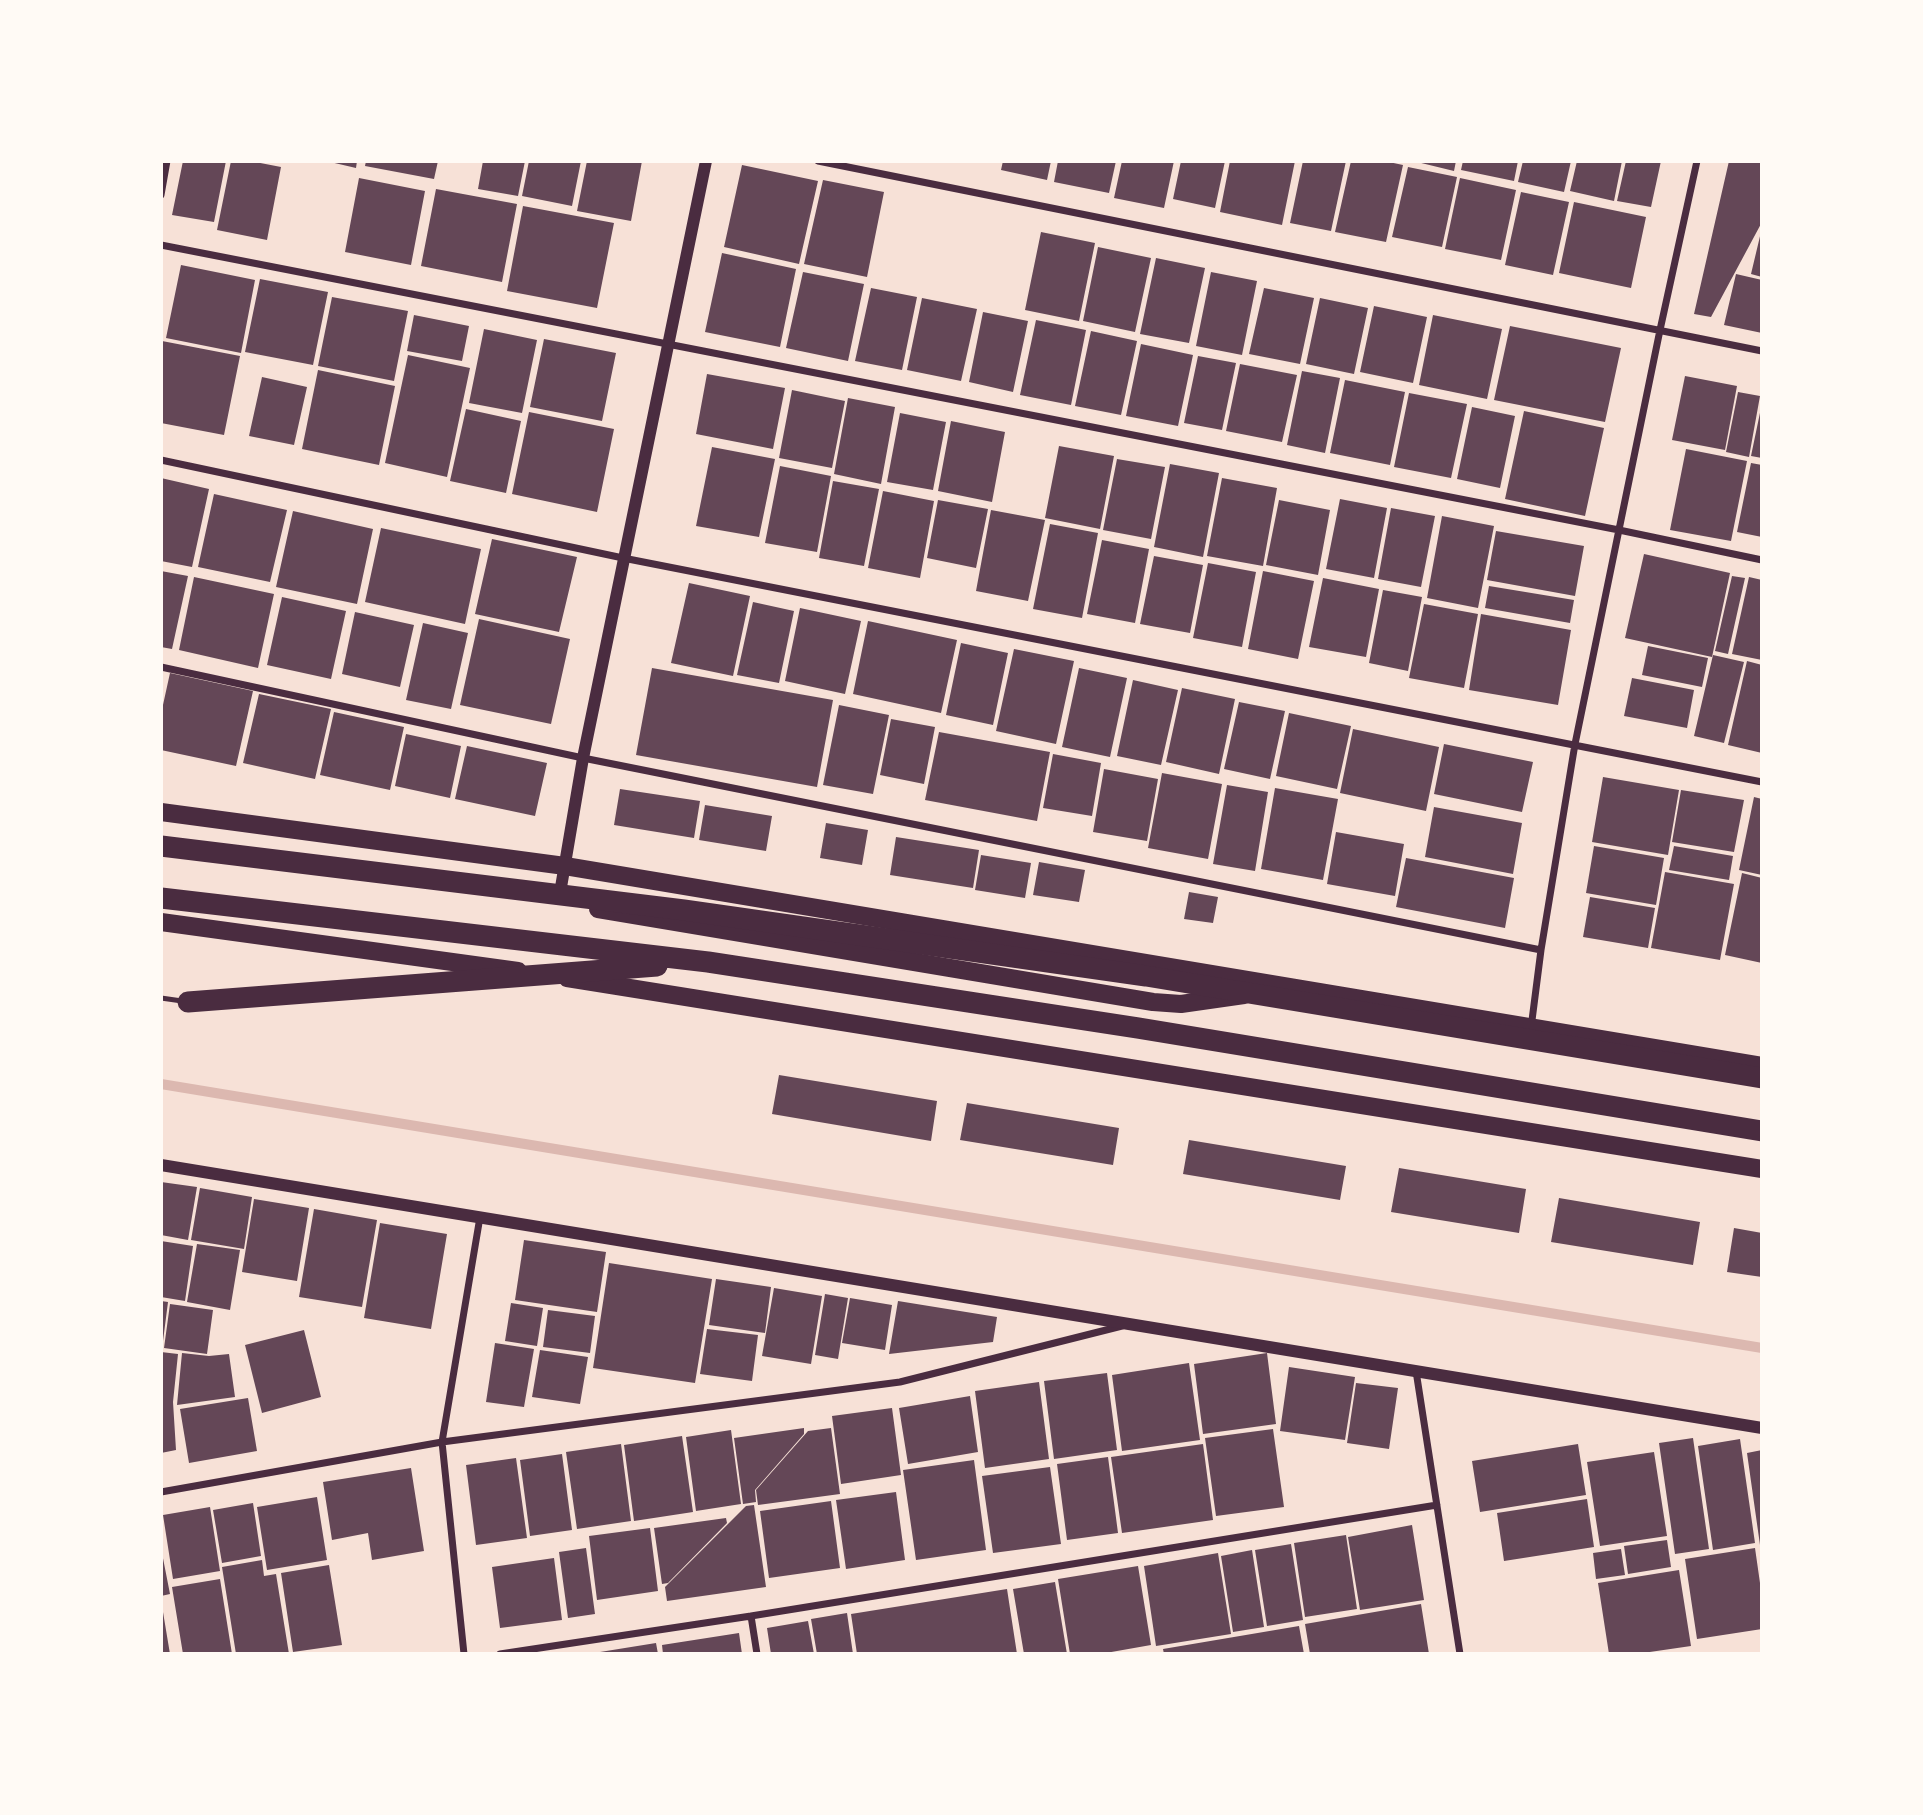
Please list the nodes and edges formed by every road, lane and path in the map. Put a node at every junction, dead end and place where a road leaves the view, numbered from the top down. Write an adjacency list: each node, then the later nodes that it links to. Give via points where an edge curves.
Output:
1 (167, 161): 5 (street)
2 (706, 161): 8 (street)
3 (818, 161): 7 (street)
4 (1697, 161): 7 (street)
5 (161, 195)
6 (161, 245): 8 (street)
7 (1660, 330): 9 (street); 11 (street)
8 (667, 345): 11 (street); 12 (street)
9 (1762, 351)
10 (161, 460): 12 (street)
11 (1619, 530): 13 (street); 15 (street)
12 (623, 558): 15 (street); 16 (street)
13 (1762, 560)
14 (161, 667): 16 (street)
15 (1575, 744): 17 (street); 25 (street)
16 (583, 758): 21 (street); 25 (street)
17 (1762, 782)
18 (161, 812): 21 (main road)
19 (161, 846): 32 (highway, via 684,910 1146,976)
20 (161, 854): 23 (main road)
21 (565, 866): 23 (street); 27 (main road)
22 (161, 898): 26 (highway)
23 (559, 902): 27 (main road, via 1153,1002 1205,1002)
24 (161, 922): 35 (main road, via 542,974)
25 (1541, 950): 30 (street)
26 (708, 962): 29 (highway); 33 (highway)
27 (1274, 985): 30 (main road)
28 (161, 998): 29 (lane)
29 (188, 1002)
30 (1531, 1028): 31 (main road)
31 (1762, 1066)
32 (1762, 1078)
33 (1762, 1131)
34 (161, 1165): 36 (street)
35 (1762, 1169)
36 (480, 1217): 37 (street); 40 (street)
37 (1128, 1325): 38 (street); 40 (street, via 900,1382)
38 (1416, 1371): 39 (street); 42 (street)
39 (1762, 1428)
40 (442, 1442): 41 (street); 44 (street)
41 (161, 1492)
42 (1437, 1505): 43 (street); 47 (street)
43 (751, 1616): 45 (street); 46 (street)
44 (464, 1654)
45 (500, 1654)
46 (757, 1654)
47 (1460, 1654)

